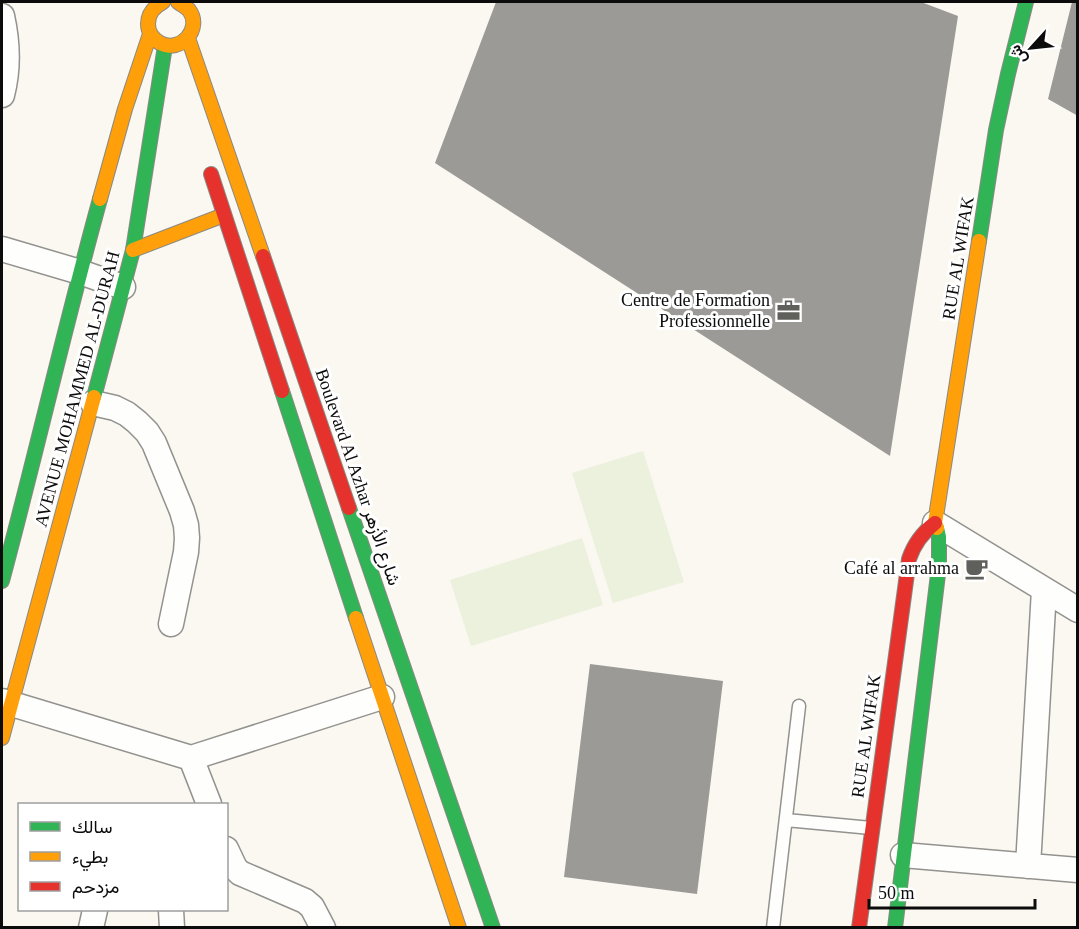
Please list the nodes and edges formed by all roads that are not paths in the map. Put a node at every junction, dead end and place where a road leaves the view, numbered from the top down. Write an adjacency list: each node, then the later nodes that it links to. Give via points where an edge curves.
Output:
1 (163, 2): 4 (street)
2 (1026, 2): 18 (street, RUE AL WIFAK, via 996,130)
3 (184, 3): 7 (street, Boulevard Al Azhar شارع الأزهر, via 194,19)
4 (150, 6): 6 (street, AVENUE MOHAMMED AL-DURAH)
5 (2, 16): 10 (street, via 7,45)
6 (150, 34): 8 (street); 15 (street, AVENUE MOHAMMED AL-DURAH)
7 (189, 38): 8 (street); 42 (street, Boulevard Al Azhar شارع الأزهر)
8 (167, 46): 9 (street); 14 (street, AVENUE MOHAMMED AL-DURAH)
9 (177, 69)
10 (2, 95)
11 (206, 159): 12 (street)
12 (224, 215): 14 (street); 23 (street)
13 (2, 249): 15 (street)
14 (133, 250): 16 (street, AVENUE MOHAMMED AL-DURAH)
15 (80, 272): 16 (street); 19 (street, AVENUE MOHAMMED AL-DURAH)
16 (123, 287): 17 (street, AVENUE MOHAMMED AL-DURAH)
17 (93, 403): 22 (street, via 127,414 147,432 182,512 186,552); 24 (street, AVENUE MOHAMMED AL-DURAH)
18 (935, 523): 20 (street); 30 (street, RUE AL WIFAK, via 918,537 909,559); 32 (street, RUE AL WIFAK, via 939,566)
19 (2, 581)
20 (1044, 590): 21 (street); 33 (street)
21 (1077, 610)
22 (171, 624)
23 (381, 697): 27 (street); 41 (street)
24 (6, 702): 26 (street, AVENUE MOHAMMED AL-DURAH); 27 (street)
25 (800, 706): 29 (lane)
26 (2, 738)
27 (191, 758): 28 (street)
28 (209, 803)
29 (786, 820): 30 (lane); 43 (lane)
30 (873, 828): 44 (street, RUE AL WIFAK)
31 (228, 853): 35 (street, via 240,873)
32 (903, 855): 33 (street); 45 (street, RUE AL WIFAK)
33 (1028, 866): 34 (street)
34 (1077, 870)
35 (238, 880): 40 (street, via 305,901)
36 (95, 911): 38 (street)
37 (171, 911): 39 (street)
38 (91, 927)
39 (172, 927)
40 (323, 927)
41 (459, 927)
42 (493, 927)
43 (773, 927)
44 (860, 927)
45 (895, 927)

